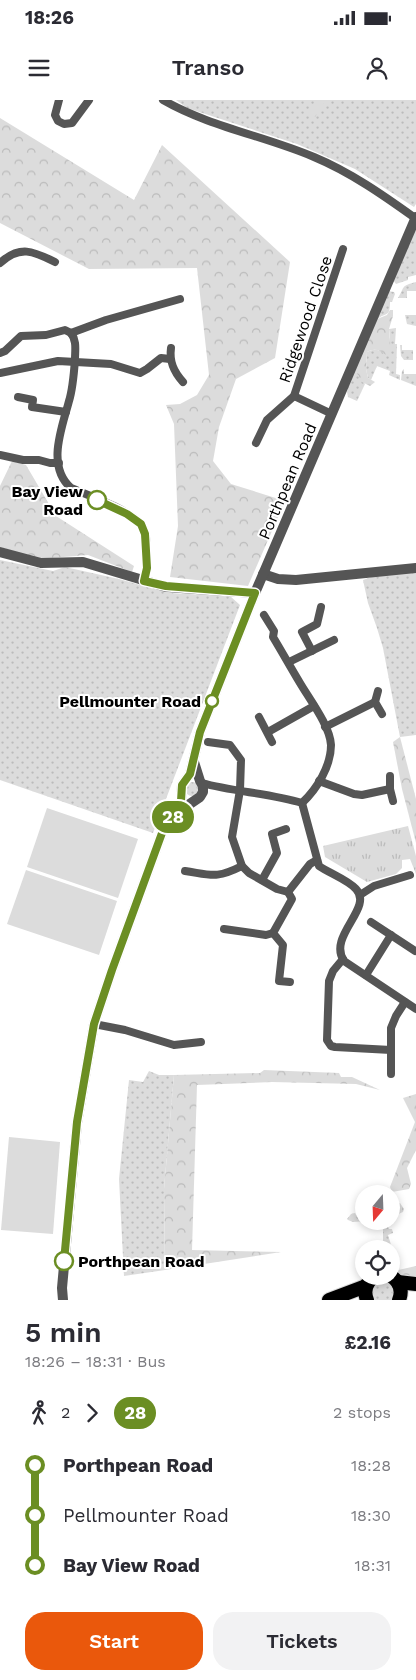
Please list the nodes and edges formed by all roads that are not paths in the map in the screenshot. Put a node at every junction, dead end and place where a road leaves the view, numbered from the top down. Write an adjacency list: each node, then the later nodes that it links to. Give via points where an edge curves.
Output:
1 (59, 100): 2 (street, via 55,115 64,124 72,123)
2 (88, 100)
3 (163, 100): 4 (street, via 206,120 314,157 354,177)
4 (416, 217): 19 (street, Porthpean Road)
5 (343, 249): 16 (street, Ridgewood Close)
6 (55, 262): 7 (street, via 26,251 14,253)
7 (0, 263)
8 (180, 298): 9 (street)
9 (71, 333): 11 (street, via 65,330 46,335 25,335); 13 (street, via 76,343)
10 (171, 348): 12 (street)
11 (0, 353)
12 (170, 359): 13 (street, via 162,358 140,372 112,364); 15 (street)
13 (74, 362): 14 (street, via 58,361); 18 (street)
14 (0, 373)
15 (183, 382)
16 (294, 396): 19 (street); 20 (street, Ridgewood Close, via 267,420)
17 (18, 398): 18 (street, via 33,400 32,408)
18 (66, 412): 22 (street, via 58,440)
19 (332, 414): 25 (street, Porthpean Road)
20 (256, 443)
21 (0, 454): 22 (street, via 23,460)
22 (59, 462): 26 (street, via 60,474 71,488 141,524 145,534 147,568)
23 (0, 552): 26 (street, via 41,563 82,562)
24 (416, 568): 25 (street, via 296,580)
25 (263, 574): 27 (street, Porthpean Road)
26 (144, 581): 27 (street, via 166,586)
27 (255, 593): 42 (street, Porthpean Road, via 200,732)
28 (321, 607): 31 (street, via 318,624 302,632)
29 (264, 615): 32 (street)
30 (334, 640): 31 (street)
31 (312, 651): 32 (street)
32 (289, 662): 35 (street)
33 (378, 691): 34 (street)
34 (375, 702): 36 (street); 38 (street)
35 (314, 706): 38 (street); 39 (street)
36 (382, 714)
37 (259, 717): 39 (street)
38 (325, 727): 45 (street, via 331,748)
39 (268, 732): 41 (street)
40 (208, 742): 49 (street, via 230,745 241,760)
41 (272, 742)
42 (194, 761): 44 (street, Porthpean Road); 46 (street, Porthpean Road)
43 (390, 776): 48 (street)
44 (185, 781): 46 (street, via 193,778); 50 (street, Porthpean Road)
45 (319, 781): 48 (street, via 362,795); 53 (street)
46 (201, 782): 47 (street); 51 (street, Porthpean Road, via 204,789)
47 (221, 788): 49 (street); 51 (street)
48 (390, 789): 52 (street)
49 (240, 790): 53 (street); 57 (street, via 232,837)
50 (181, 791): 51 (street, via 187,799); 54 (street, Porthpean Road, via 181,801)
51 (200, 797): 54 (street, Porthpean Road)
52 (393, 801)
53 (302, 803): 56 (street)
54 (173, 817): 73 (street, Porthpean Road, via 162,833)
55 (286, 830): 60 (street, via 272,834 277,853)
56 (317, 860): 61 (street, via 310,864); 62 (street, via 319,866 355,888)
57 (242, 866): 58 (street, via 216,876); 60 (street)
58 (185, 871)
59 (410, 875): 62 (street, via 374,886)
60 (262, 880): 61 (street)
61 (288, 892): 65 (street, via 292,899)
62 (360, 895): 68 (street, via 361,901 342,938)
63 (371, 922): 66 (street)
64 (224, 929): 65 (street, via 266,935)
65 (273, 933): 70 (street, via 283,945 279,981)
66 (391, 935): 67 (street); 69 (street)
67 (415, 951)
68 (343, 959): 69 (street); 75 (street, via 329,981 327,1040 331,1046 340,1048)
69 (366, 975): 71 (street)
70 (290, 982)
71 (405, 1002): 72 (street); 75 (street, via 391,1028)
72 (416, 1009)
73 (94, 1024): 74 (street, via 174,1045); 82 (street, Porthpean Road, via 77,1122)
74 (201, 1042)
75 (390, 1050): 76 (street)
76 (391, 1074)
77 (400, 1280): 78 (highway)
78 (416, 1284)
79 (398, 1285): 84 (highway)
80 (369, 1288): 83 (highway)
81 (416, 1292): 84 (highway)
82 (63, 1300)
83 (329, 1300)
84 (400, 1300)

